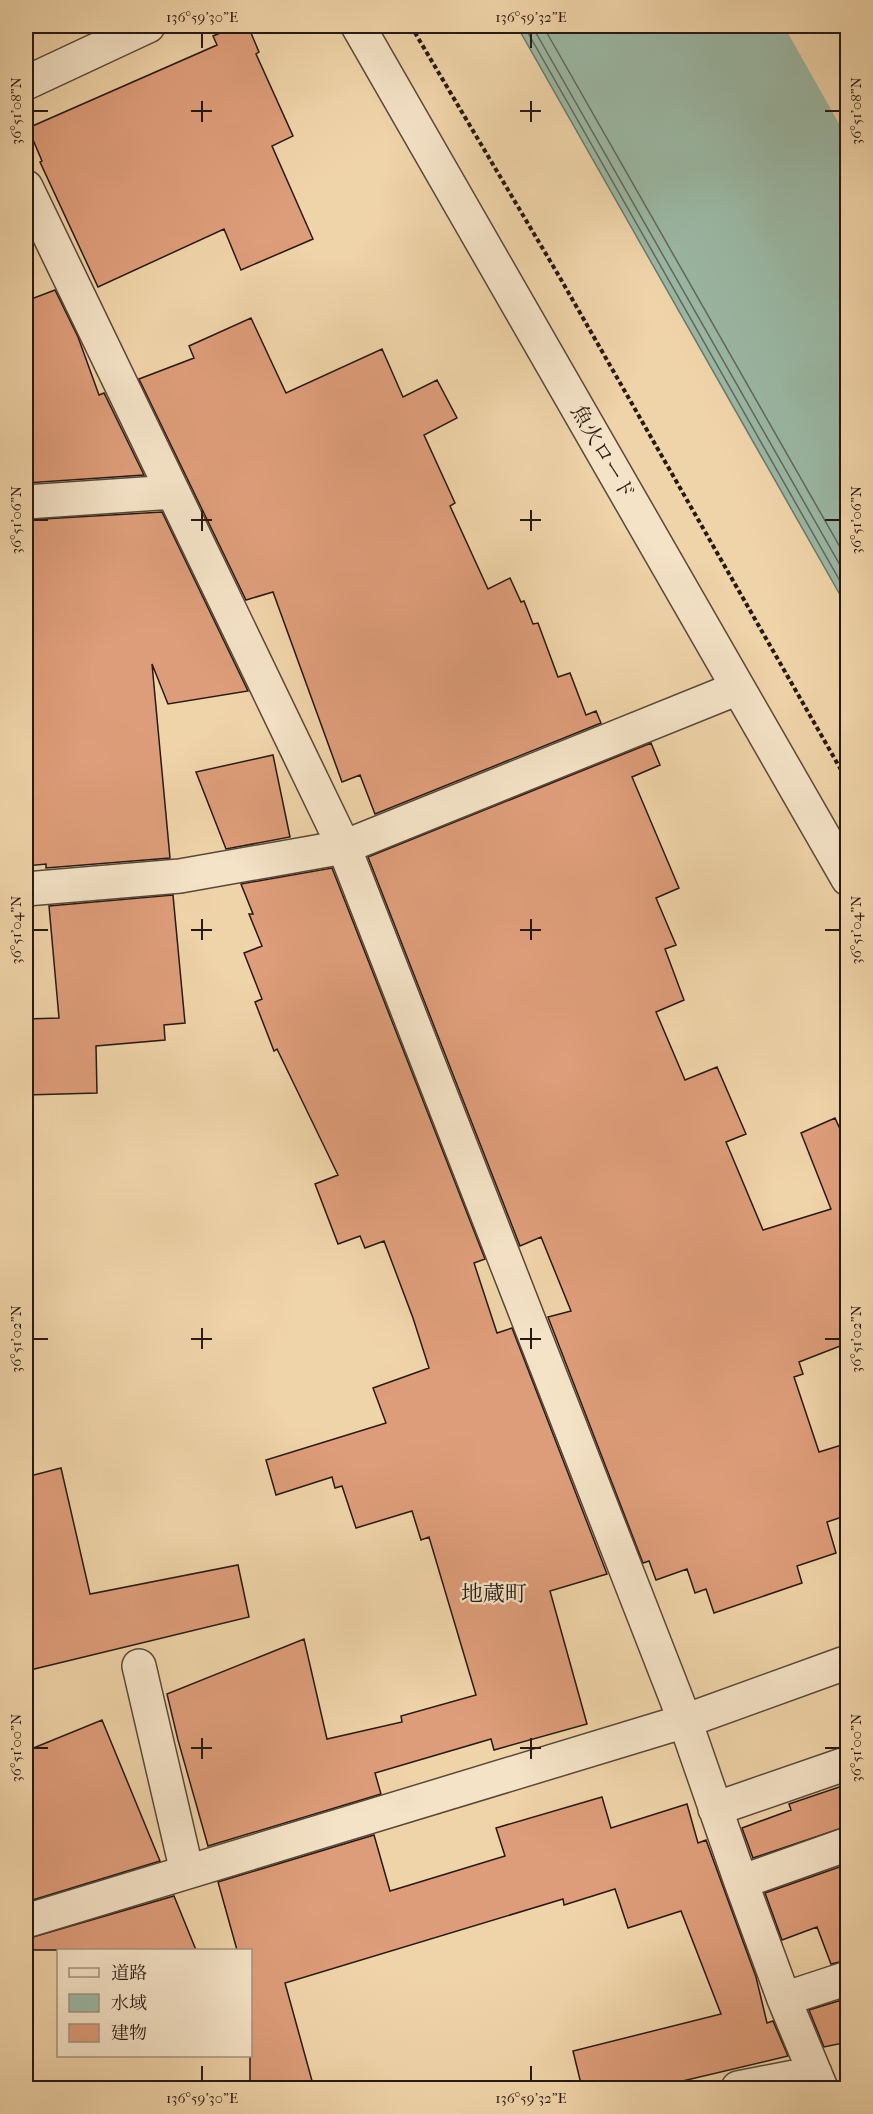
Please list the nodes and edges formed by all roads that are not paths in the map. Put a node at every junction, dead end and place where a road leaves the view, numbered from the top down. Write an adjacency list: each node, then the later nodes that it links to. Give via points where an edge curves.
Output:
1 (148, 26): 3 (street)
2 (358, 26): 7 (street, 魚火ロード)
3 (26, 83)
4 (26, 187): 5 (street)
5 (173, 492): 6 (street); 8 (street)
6 (26, 502)
7 (738, 688): 8 (street); 9 (street, 魚火ロード)
8 (344, 847): 10 (street, via 180,876); 13 (street)
9 (848, 879)
10 (26, 888)
11 (848, 1662): 13 (street)
12 (139, 1666): 17 (street)
13 (685, 1721): 15 (street); 17 (street)
14 (848, 1763): 15 (street)
15 (716, 1809): 18 (street)
16 (848, 1844): 18 (street)
17 (187, 1872): 19 (street)
18 (741, 1882): 21 (street)
19 (26, 1921)
20 (848, 1978): 21 (street)
21 (784, 1999): 22 (street)
22 (818, 2081): 23 (street)
23 (738, 2088)

